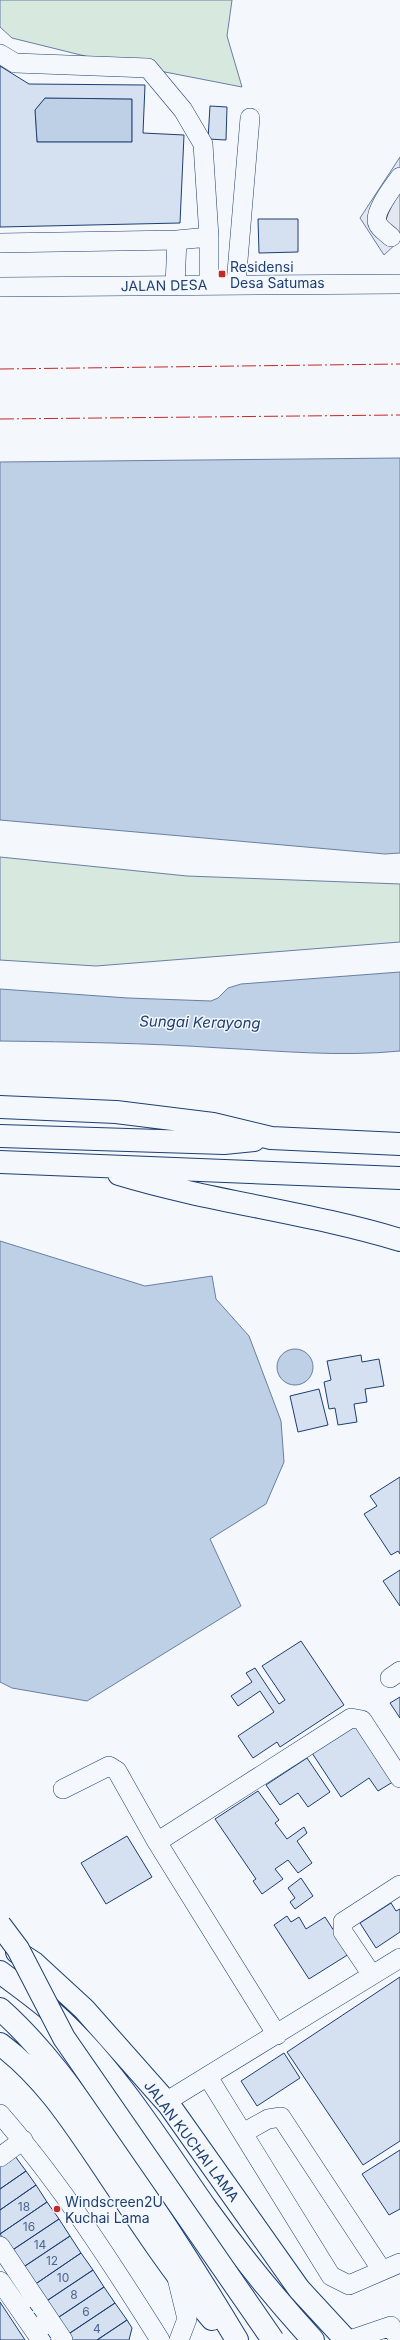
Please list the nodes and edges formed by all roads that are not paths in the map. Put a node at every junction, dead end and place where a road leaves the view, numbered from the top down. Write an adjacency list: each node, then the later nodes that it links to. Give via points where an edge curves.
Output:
1 (0, 54): 5 (street, via 15,63 148,68 183,110 203,144)
2 (250, 118): 8 (street)
3 (400, 177): 4 (street, via 378,210 378,224)
4 (391, 237)
5 (209, 238): 6 (street); 11 (street)
6 (177, 240): 7 (street); 10 (street)
7 (0, 243)
8 (236, 284): 9 (street, JALAN DESA); 11 (street, JALAN DESA)
9 (400, 284)
10 (175, 285): 11 (street, JALAN DESA); 12 (street, JALAN DESA)
11 (209, 285)
12 (0, 287)
13 (0, 1107): 15 (main road, via 116,1112 213,1124)
14 (0, 1136): 15 (main road, via 224,1143)
15 (271, 1138): 16 (main road)
16 (400, 1144)
17 (0, 1162): 18 (main road)
18 (88, 1164): 19 (main road); 20 (main road, via 156,1185 308,1217)
19 (400, 1178)
20 (400, 1240)
21 (400, 1778): 23 (street, via 362,1720 351,1718)
22 (63, 1789): 23 (street, via 108,1766 117,1771)
23 (157, 1842): 33 (street)
24 (400, 1885): 31 (street, via 343,1922 343,1932)
25 (0, 1915): 29 (street)
26 (0, 1925): 54 (main road, bridge, via 18,1949 64,2038)
27 (0, 1943): 29 (main road, JALAN KUCHAI LAMA)
28 (400, 1958): 31 (street)
29 (34, 1963): 36 (main road, JALAN KUCHAI LAMA, via 84,2009)
30 (0, 1972): 46 (main road, JALAN KUCHAI LAMA, bridge, via 62,2021 90,2050 156,2136 206,2209)
31 (372, 1976): 33 (street)
32 (0, 2009): 53 (main road, via 42,2051 70,2087 144,2191)
33 (277, 2035): 35 (street)
34 (0, 2044): 44 (main road, via 42,2081 79,2131)
35 (208, 2077): 36 (street, via 172,2098); 38 (street)
36 (169, 2105): 47 (main road, JALAN KUCHAI LAMA)
37 (0, 2114): 39 (street)
38 (243, 2133): 43 (street, via 268,2119 281,2118); 43 (street, via 331,2276 349,2285)
39 (23, 2140): 40 (street); 50 (street, via 116,2269)
40 (0, 2156)
41 (0, 2246): 49 (street)
42 (400, 2263): 43 (street)
43 (381, 2269)
44 (176, 2276): 51 (street, via 187,2319); 52 (main road)
45 (0, 2281): 48 (street)
46 (264, 2286): 55 (main road); 56 (main road)
47 (298, 2289): 57 (main road); 58 (main road)
48 (41, 2340)
49 (64, 2340)
50 (160, 2340)
51 (179, 2340)
52 (229, 2340)
53 (237, 2340)
54 (273, 2340)
55 (297, 2340)
56 (313, 2340)
57 (323, 2340)
58 (346, 2340)
59 (350, 2340): 60 (street, via 391,2326)
60 (399, 2340)

